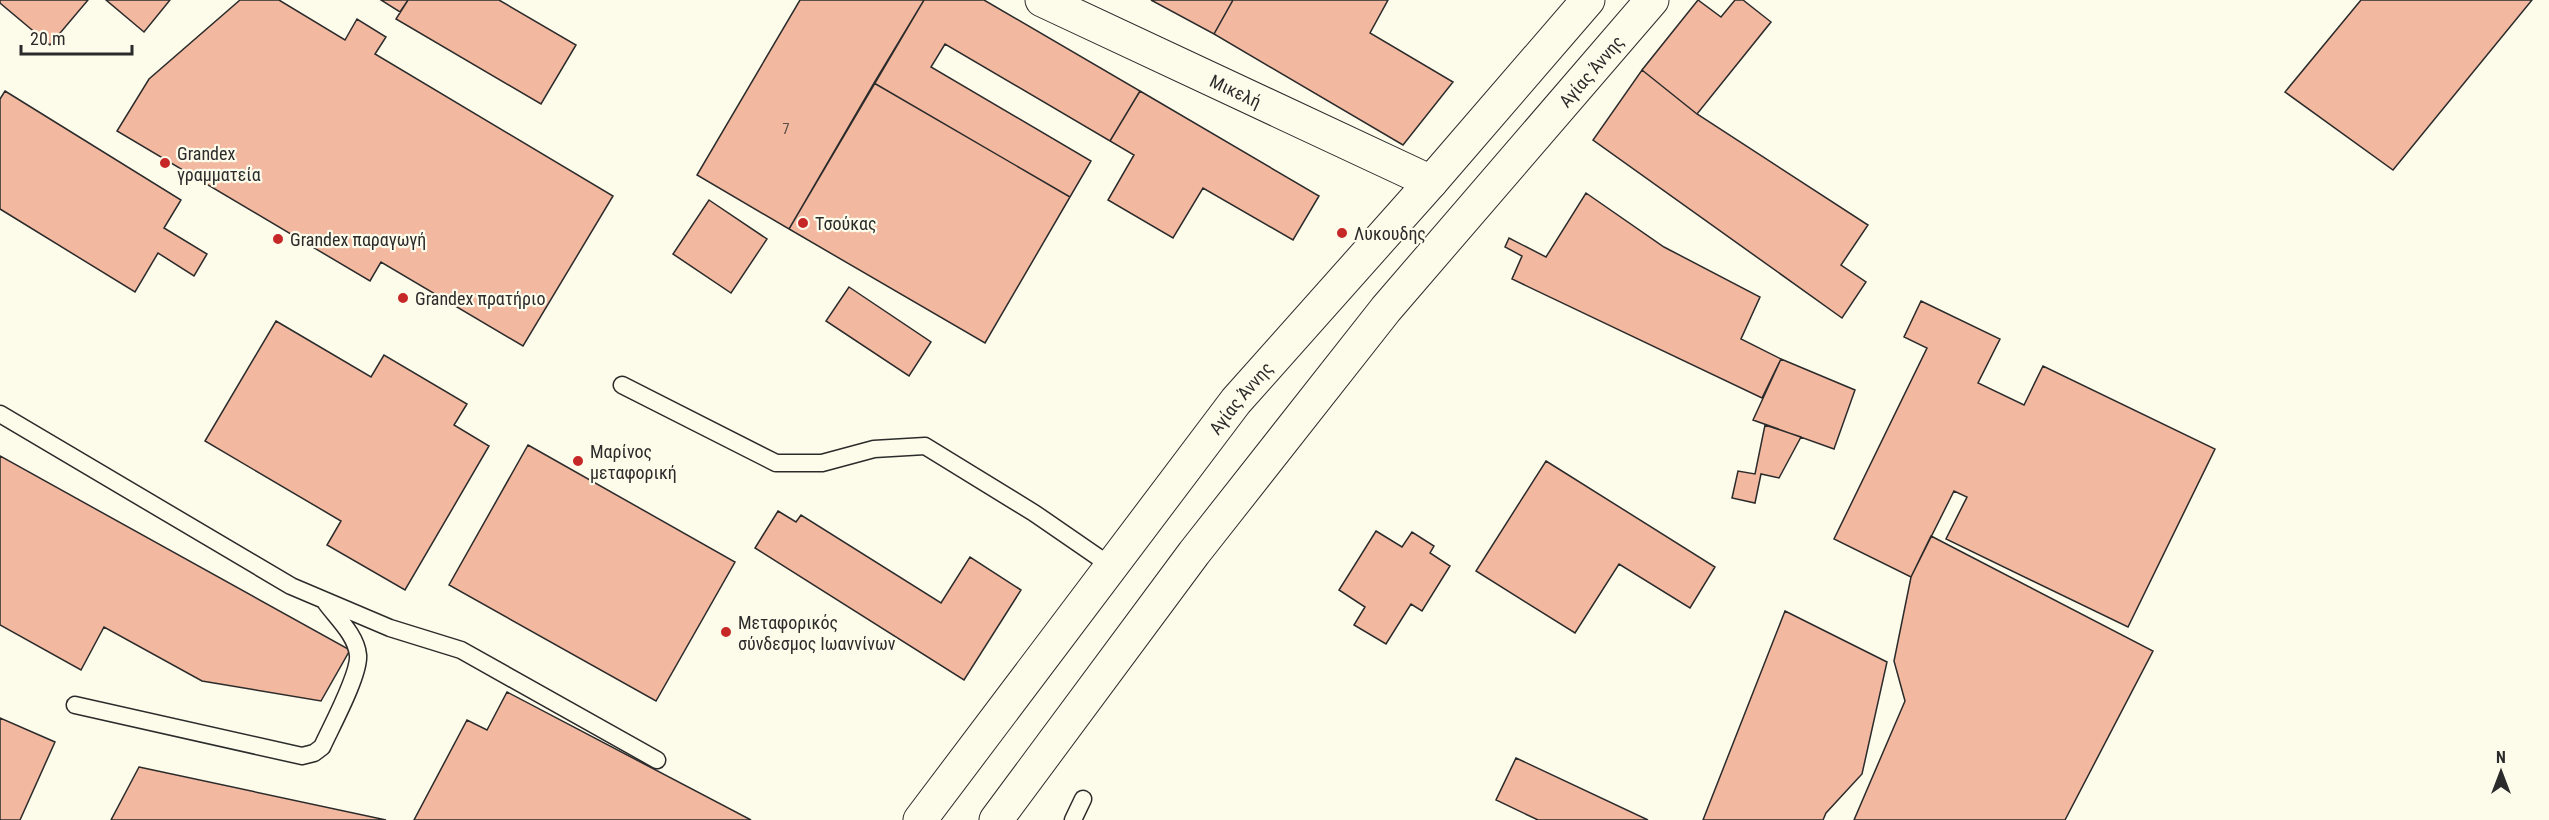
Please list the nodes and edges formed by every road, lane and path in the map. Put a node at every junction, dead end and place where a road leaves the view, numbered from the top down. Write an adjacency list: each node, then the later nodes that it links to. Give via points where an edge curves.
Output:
1 (1042, 0): 4 (street, Μικελή)
2 (1588, 0): 4 (street, Αγίας Άννης)
3 (1652, 0): 13 (street, Αγίας Άννης, via 1386,309 1194,553)
4 (1431, 182): 7 (street, Αγίας Άννης, via 1236,401)
5 (621, 385): 7 (lane, via 776,463 822,463 874,449 925,446)
6 (0, 414): 8 (lane, via 291,586)
7 (1111, 566): 12 (street, Αγίας Άννης)
8 (323, 600): 9 (lane, via 351,635 358,654 356,671 322,747 314,753 302,756); 10 (lane, via 390,628 461,650)
9 (75, 705)
10 (657, 760)
11 (1083, 799): 14 (lane)
12 (920, 820)
13 (996, 820)
14 (1072, 820)

